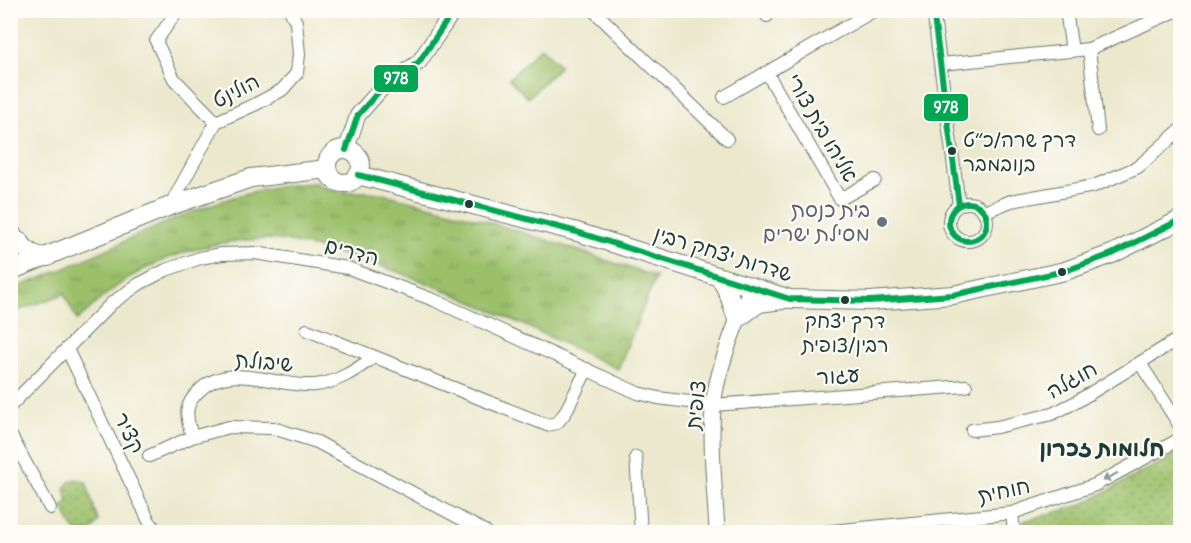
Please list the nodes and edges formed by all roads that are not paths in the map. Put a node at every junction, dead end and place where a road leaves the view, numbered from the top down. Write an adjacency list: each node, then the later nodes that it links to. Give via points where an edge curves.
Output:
1 (178, 10): 15 (street, via 156,41 174,79)
2 (290, 10): 15 (street, הולינט, via 296,22 297,73 282,90)
3 (454, 10): 19 (street, via 419,62 381,89 358,115)
4 (593, 10): 18 (street)
5 (875, 10): 13 (street)
6 (933, 10): 12 (street)
7 (1066, 10): 11 (street)
8 (1178, 10): 9 (street)
9 (1152, 16): 10 (street)
10 (1089, 49): 11 (street); 16 (street)
11 (1072, 51): 12 (street)
12 (941, 64): 23 (street)
13 (767, 73): 14 (street); 22 (street, אליהו בית צורי, via 840,199)
14 (724, 97)
15 (216, 122): 24 (street, הולינט)
16 (1098, 130)
17 (1180, 130): 25 (street, via 1138,167 1107,182 1011,201)
18 (728, 139)
19 (346, 150): 20 (main road, via 332,155); 21 (main road, via 359,159)
20 (327, 169): 21 (main road, via 338,182 349,182); 24 (main road, via 251,178)
21 (358, 175): 31 (main road, שדרות יצחק רבין, via 577,232)
22 (875, 180)
23 (959, 205): 25 (street, via 970,203); 25 (street, via 949,220 953,233 963,240 981,236 987,224)
24 (170, 206): 29 (main road)
25 (984, 212)
26 (1180, 220): 33 (main road, שדרות יצחק רבין, via 1112,254 1065,271 953,295 870,301)
27 (10, 225): 28 (street)
28 (20, 242): 29 (main road, via 35,256); 30 (main road)
29 (48, 257): 30 (main road)
30 (12, 271)
31 (721, 279): 32 (main road, שדרות יצחק רבין); 34 (main road)
32 (751, 288): 33 (main road, שדרות יצחק רבין); 34 (street, צופית)
33 (790, 299): 34 (main road, via 759,303)
34 (738, 319): 42 (street, צופית)
35 (307, 330): 38 (street)
36 (1180, 338): 39 (street, חוגלה)
37 (66, 349): 40 (street, הדרים, via 112,303 166,270 200,258 255,253 348,268 434,300); 43 (street, הדרים); 53 (street, קציר, via 149,521)
38 (374, 357): 40 (street, via 547,425 557,423 565,412); 47 (street, שיבולת, via 336,380 317,385 238,376 216,380 188,403)
39 (1140, 363): 44 (street); 45 (street, חוגלה, via 1052,414)
40 (587, 369): 42 (street, הדרים, via 638,393)
41 (966, 386): 42 (street, עגור)
42 (713, 405): 56 (street, צופית)
43 (10, 406)
44 (1180, 426)
45 (972, 430)
46 (10, 434): 51 (street)
47 (192, 437): 49 (street); 54 (street, via 229,427 273,428 295,434)
48 (1180, 439): 52 (street, חוחית, one-way to 52, via 1095,485)
49 (149, 456)
50 (636, 457): 55 (street)
51 (50, 508)
52 (1011, 513): 57 (street, חוחית); 58 (street)
53 (158, 532)
54 (486, 532)
55 (641, 532)
56 (717, 532)
57 (822, 532)
58 (1014, 532)

